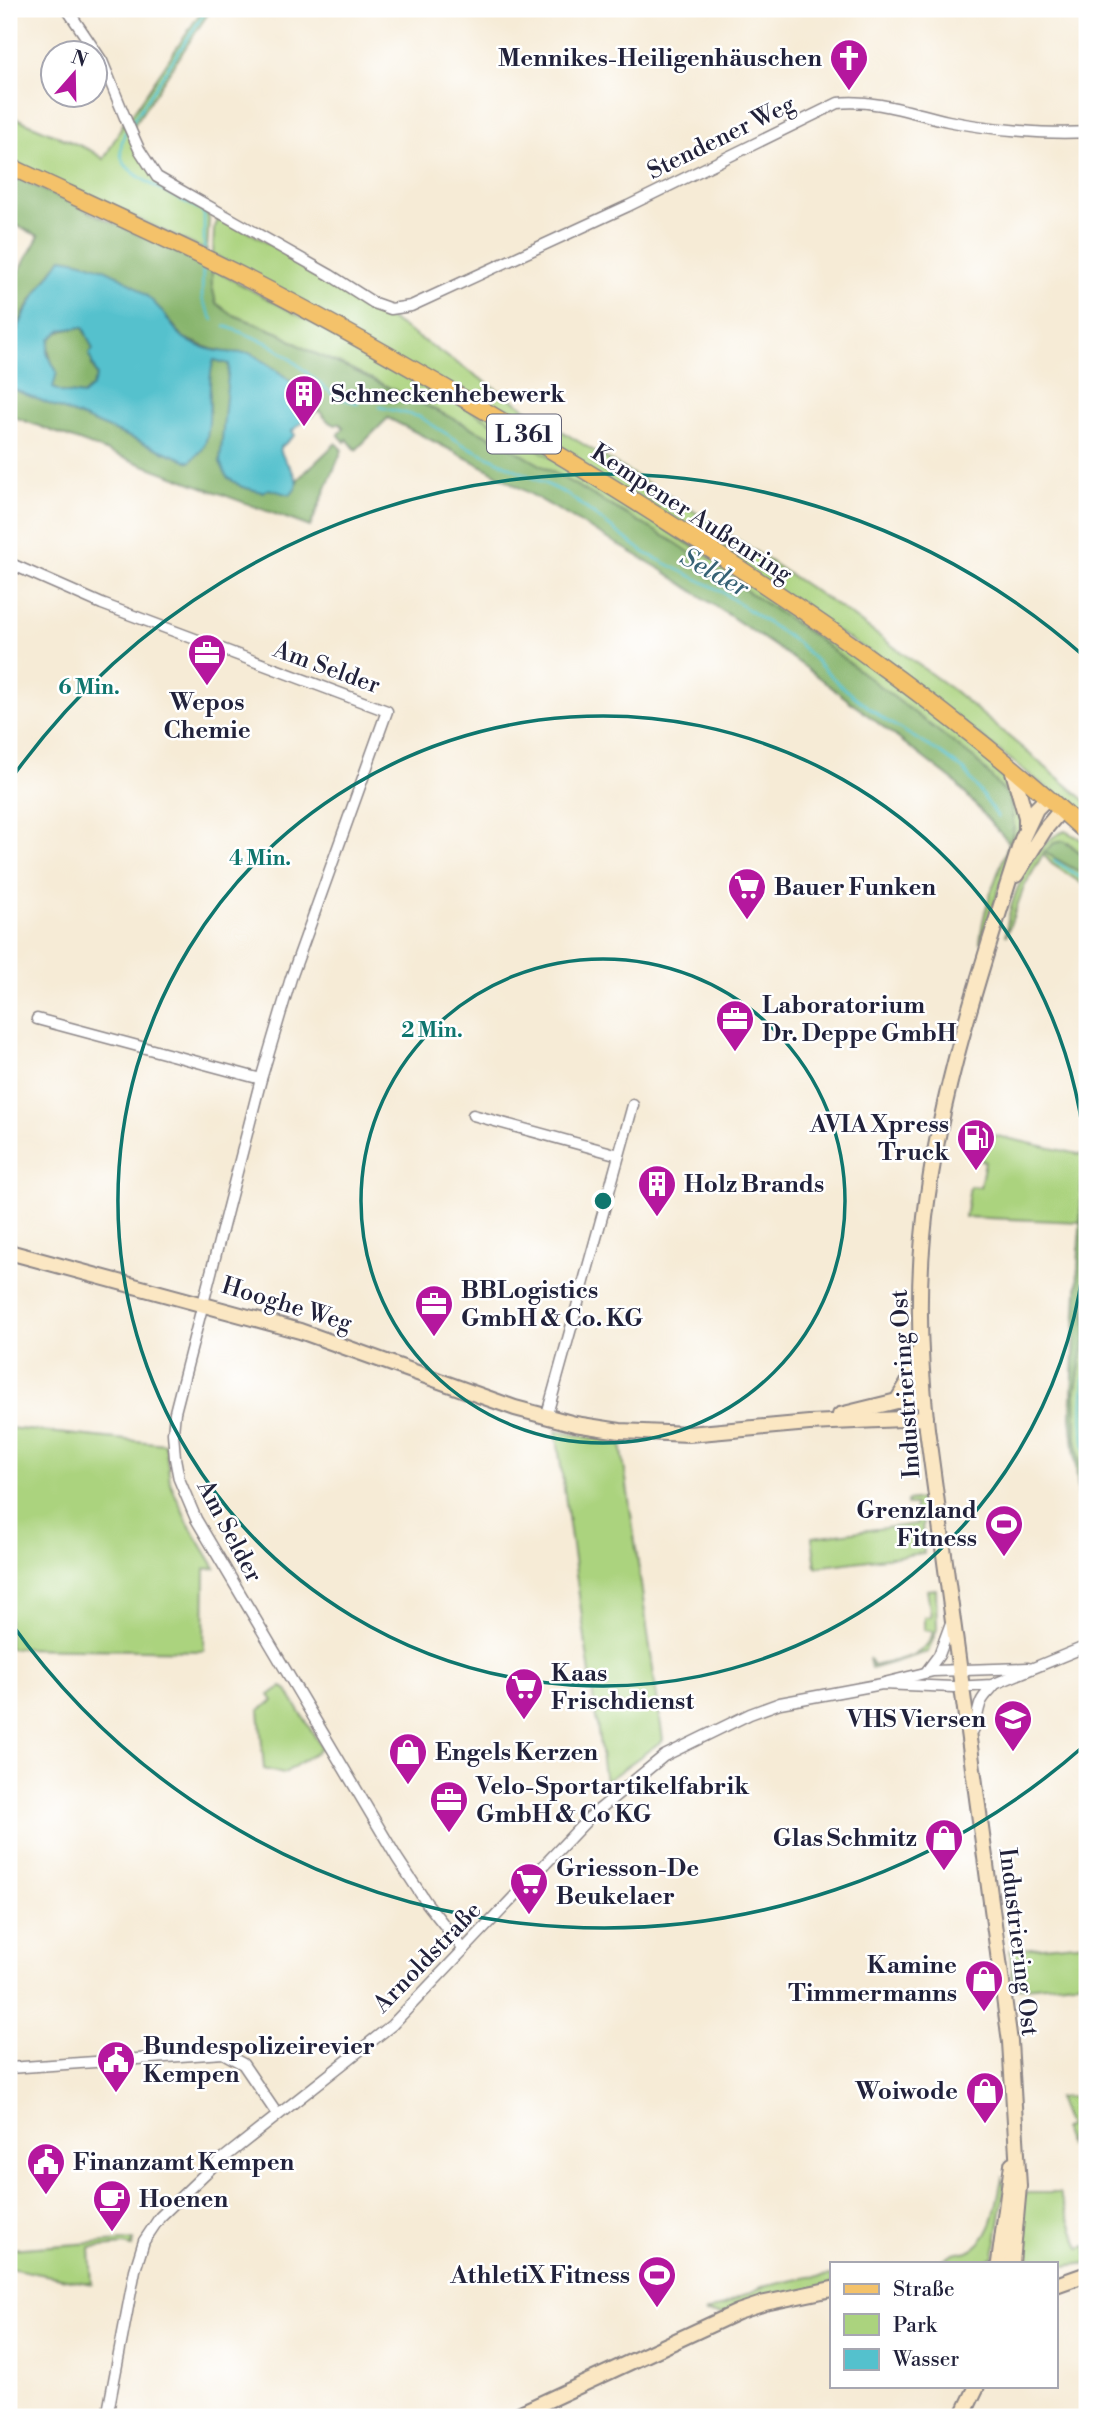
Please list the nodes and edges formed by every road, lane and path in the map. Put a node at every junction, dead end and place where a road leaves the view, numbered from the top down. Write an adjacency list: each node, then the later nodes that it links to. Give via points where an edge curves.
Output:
1 (67, 9): 2 (street, Stendener Weg, via 103,61 129,127 157,177 391,309 411,306 628,206 838,103 884,105 980,126)
2 (1087, 132)
3 (9, 166): 5 (main road, Kempener Außenring / L 361, via 243,276 532,439 845,639)
4 (9, 563): 12 (street, Am Selder, via 102,604 387,711 306,933)
5 (1012, 768): 6 (main road, Kempener Außenring / L 361); 8 (street)
6 (1047, 798): 7 (main road, Kempener Außenring / L 361); 8 (street, Industriering Ost)
7 (1061, 810): 9 (main road, Kempener Außenring / L 361); 10 (street, Industriering Ost)
8 (1026, 828): 10 (street, Industriering Ost)
9 (1087, 833)
10 (1009, 886): 18 (street, Industriering Ost, via 954,1070 931,1173 920,1278)
11 (37, 1019): 12 (street)
12 (261, 1079): 17 (street, Am Selder)
13 (633, 1105): 15 (street)
14 (473, 1115): 15 (street)
15 (619, 1155): 21 (street)
16 (9, 1252): 17 (street, Hooghe Weg)
17 (203, 1303): 21 (street, Hooghe Weg, via 327,1339); 33 (street, Am Selder, via 173,1433 186,1500 397,1858)
18 (921, 1342): 19 (street, Industriering Ost); 20 (street)
19 (924, 1400): 20 (street, Hooghe Weg); 22 (street, Industriering Ost)
20 (897, 1401): 23 (street, Hooghe Weg)
21 (547, 1418): 23 (street, Hooghe Weg, via 596,1428 690,1434)
22 (926, 1418): 23 (street, Hooghe Weg); 24 (street, Industriering Ost)
23 (809, 1423)
24 (952, 1619): 27 (street, Industriering Ost); 28 (street, via 939,1655)
25 (1087, 1646): 26 (street, Arnoldstraße)
26 (1032, 1668): 27 (street, Arnoldstraße); 30 (street, Arnoldstraße)
27 (960, 1671): 28 (street, Arnoldstraße); 31 (street, Industriering Ost)
28 (926, 1672): 29 (street, Arnoldstraße)
29 (882, 1684): 31 (street, Arnoldstraße); 33 (street, Arnoldstraße, via 780,1703 664,1756 590,1817)
30 (995, 1684): 31 (street, Arnoldstraße); 32 (street, via 983,1698 976,1727)
31 (963, 1688): 32 (street, Industriering Ost)
32 (969, 1734): 36 (street, Industriering Ost, via 1010,2042)
33 (464, 1950): 35 (street, Arnoldstraße, via 392,2025)
34 (9, 2067): 35 (street, via 223,2053 243,2064)
35 (277, 2114): 45 (street, Arnoldstraße, via 211,2168 148,2234 130,2293)
36 (1016, 2137): 37 (street, Industriering Ost); 38 (street, Industriering Ost, via 1019,2186)
37 (999, 2262)
38 (1012, 2262)
39 (1087, 2272): 40 (street); 41 (street)
40 (1058, 2277)
41 (1058, 2285)
42 (830, 2289): 46 (street, via 738,2312)
43 (965, 2388): 47 (street)
44 (975, 2388): 48 (street)
45 (107, 2417)
46 (512, 2417)
47 (954, 2417)
48 (962, 2417)

